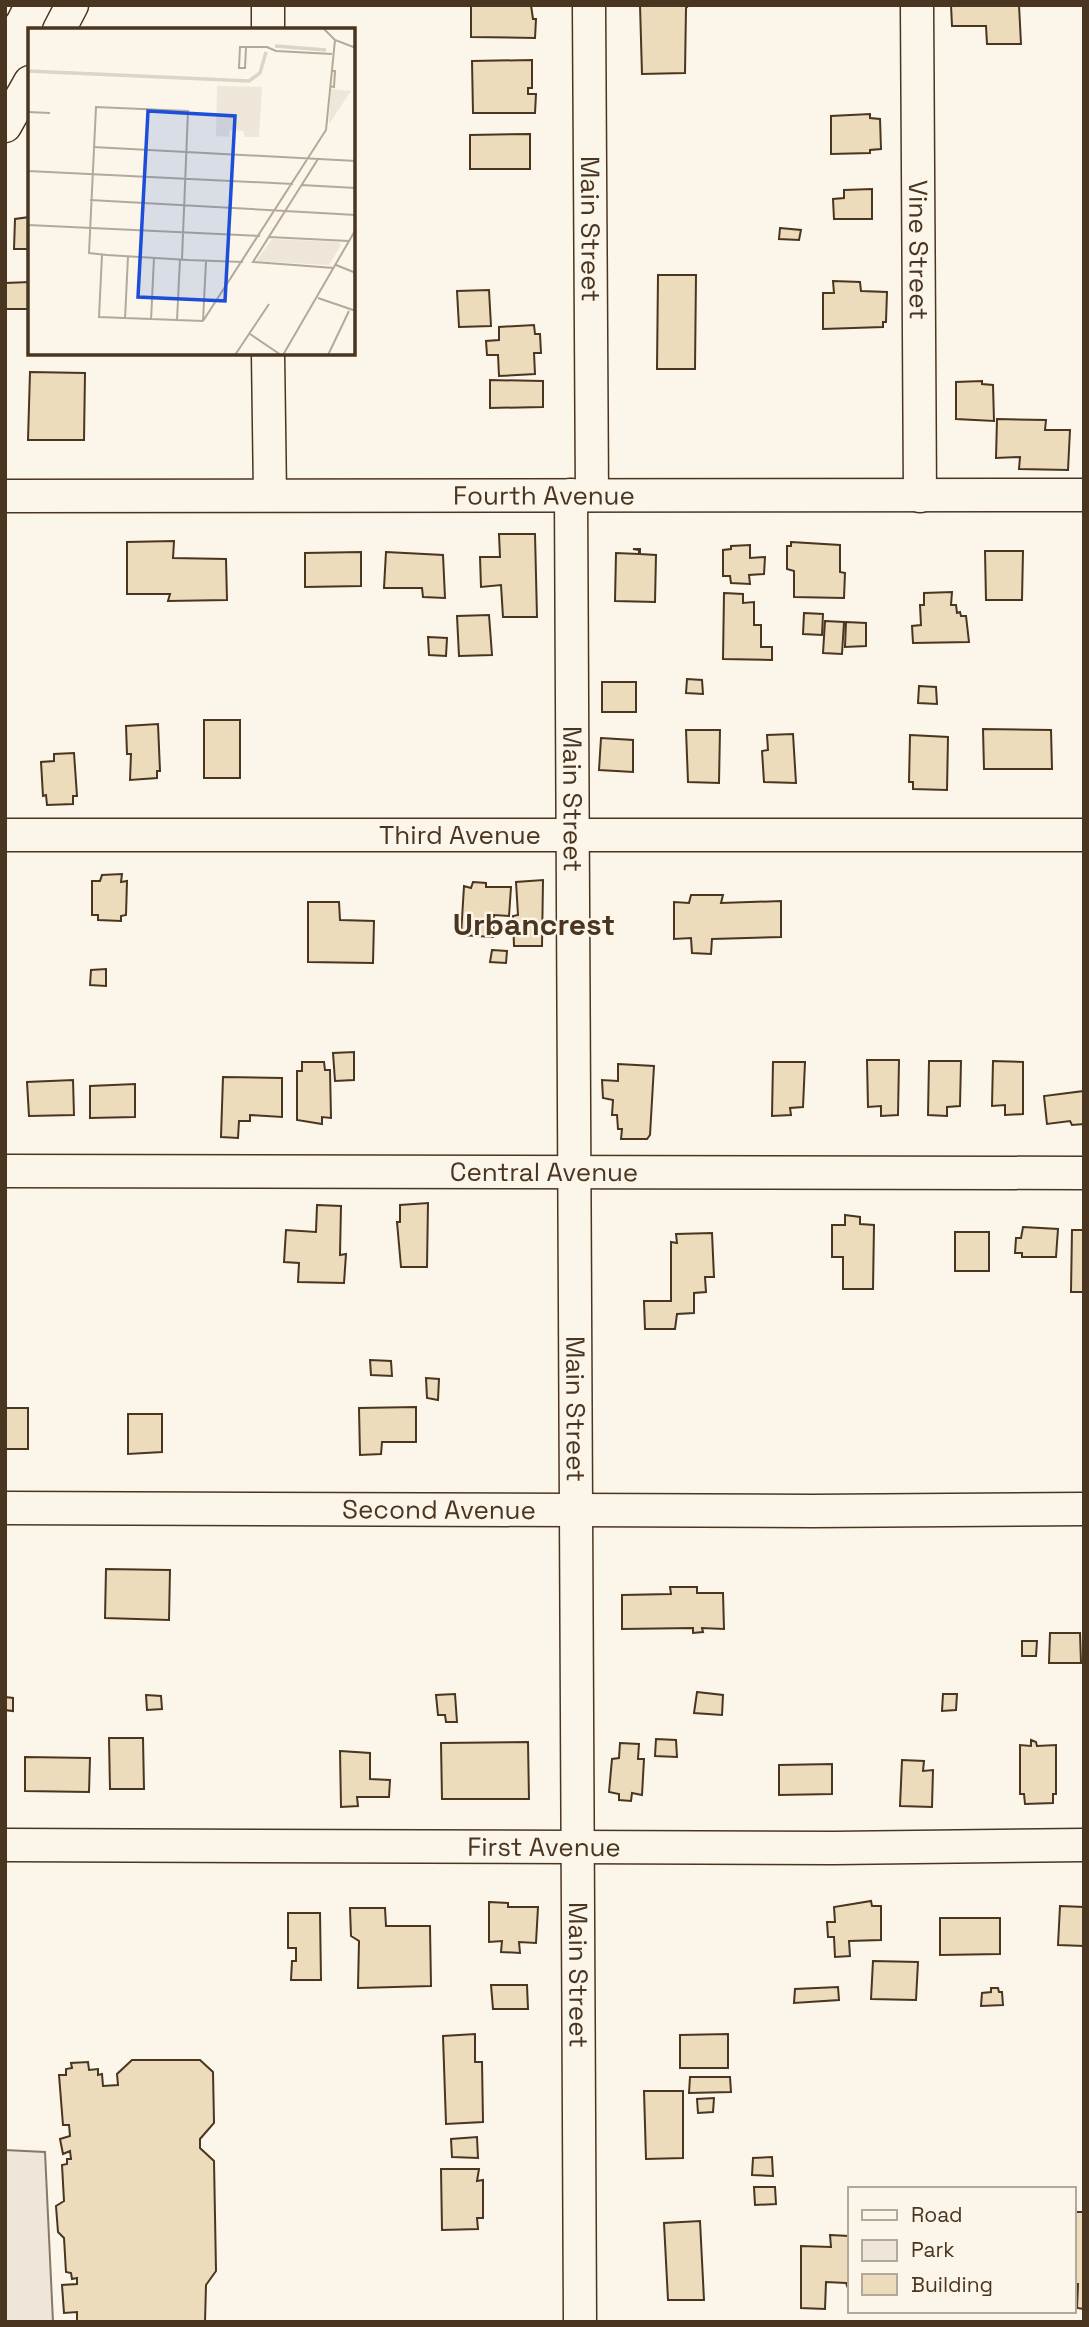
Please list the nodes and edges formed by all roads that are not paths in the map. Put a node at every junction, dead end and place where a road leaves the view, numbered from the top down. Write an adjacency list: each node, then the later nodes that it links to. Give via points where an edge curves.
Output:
1 (72, 5): 5 (street)
2 (268, 5): 6 (street)
3 (589, 5): 11 (street, Main Street)
4 (917, 5): 14 (street, Vine Street)
5 (60, 28)
6 (268, 28)
7 (28, 86): 8 (street)
8 (5, 126)
9 (268, 355): 10 (street)
10 (270, 495): 11 (street, Fourth Avenue); 13 (street, Fourth Avenue)
11 (581, 495): 14 (street, Fourth Avenue); 15 (street, Main Street)
12 (1084, 495): 14 (street, Fourth Avenue)
13 (5, 496)
14 (920, 496)
15 (572, 834): 16 (street, Third Avenue); 17 (street, Third Avenue); 19 (street, Main Street)
16 (5, 835)
17 (1084, 835)
18 (5, 1171): 19 (street, Central Avenue)
19 (573, 1171): 20 (street, Central Avenue); 22 (street, Main Street)
20 (1084, 1173)
21 (5, 1508): 22 (street, Second Avenue)
22 (575, 1508): 23 (street, Second Avenue); 26 (street, Main Street)
23 (1084, 1509)
24 (5, 1845): 26 (street, First Avenue)
25 (1084, 1845): 26 (street, First Avenue)
26 (576, 1846): 27 (street, Main Street)
27 (580, 2322)

